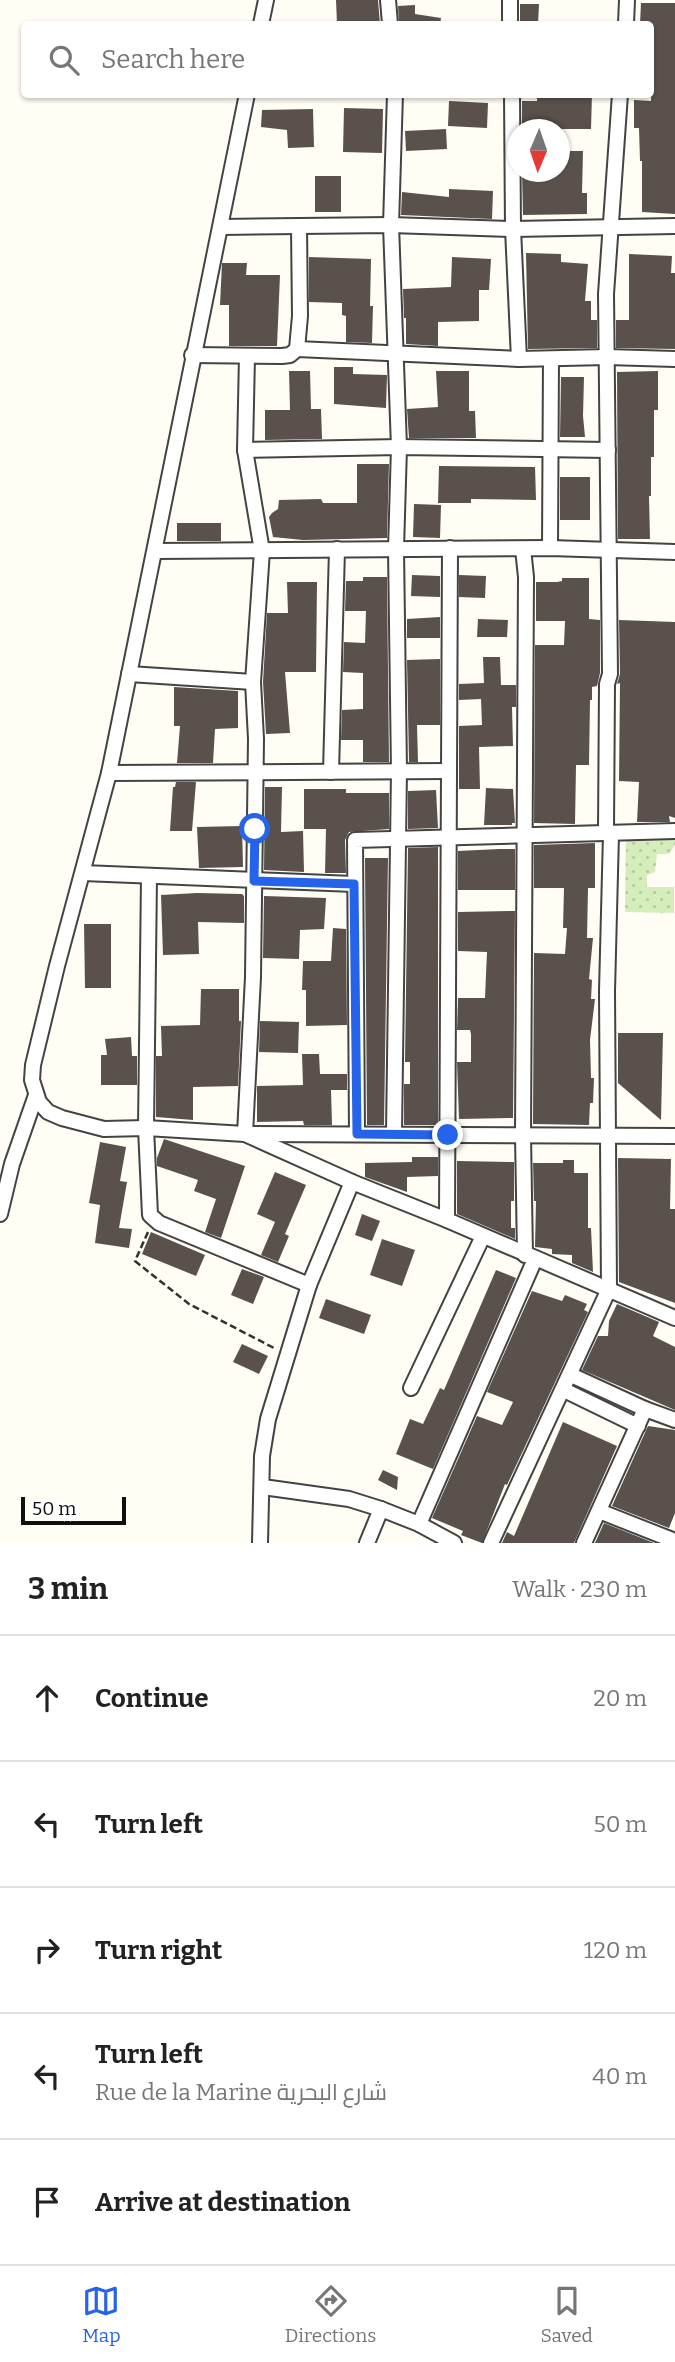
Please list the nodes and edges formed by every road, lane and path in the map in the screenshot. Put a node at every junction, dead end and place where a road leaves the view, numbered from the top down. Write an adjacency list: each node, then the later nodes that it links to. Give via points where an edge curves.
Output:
1 (266, 0): 5 (street)
2 (388, 0): 6 (street)
3 (510, 0): 7 (street)
4 (627, 0): 8 (street)
5 (262, 21)
6 (390, 21)
7 (510, 21)
8 (626, 21)
9 (246, 98): 15 (street)
10 (395, 98): 13 (street)
11 (512, 98): 18 (street)
12 (621, 98): 17 (street)
13 (391, 225): 16 (street); 18 (street); 21 (street)
14 (675, 226): 17 (street)
15 (222, 227): 16 (street); 20 (street)
16 (299, 227): 19 (street)
17 (611, 227): 18 (street); 23 (street)
18 (513, 229): 24 (street)
19 (297, 349): 21 (street); 22 (street, via 290,355)
20 (192, 355): 22 (street); 36 (street)
21 (395, 355): 24 (street); 27 (street)
22 (247, 356): 29 (street)
23 (607, 357): 25 (street); 26 (street); 30 (street)
24 (519, 359): 25 (street)
25 (551, 359): 28 (street)
26 (675, 359)
27 (399, 447): 28 (street); 29 (street); 34 (street)
28 (552, 449): 30 (street); 32 (street)
29 (245, 450): 37 (street)
30 (608, 450): 38 (street)
31 (450, 548): 34 (street); 35 (street); 43 (street)
32 (550, 548): 35 (street); 38 (street)
33 (337, 549): 34 (street); 37 (street); 44 (street)
34 (396, 549): 42 (street)
35 (523, 549): 49 (street)
36 (156, 551): 37 (street); 40 (street)
37 (262, 551): 41 (street)
38 (608, 551): 39 (street); 48 (street, via 606,831)
39 (675, 552)
40 (129, 674): 41 (street); 45 (street)
41 (253, 681): 46 (street)
42 (399, 771): 43 (street); 44 (street); 51 (street)
43 (448, 771): 50 (street)
44 (331, 772): 46 (street)
45 (110, 773): 46 (street); 52 (street)
46 (254, 773): 54 (street)
47 (675, 831): 48 (street)
48 (611, 834): 49 (street); 63 (street)
49 (524, 836): 50 (street); 62 (street)
50 (448, 837): 51 (street); 61 (street)
51 (398, 840): 55 (street, via 355,840); 58 (street)
52 (83, 873): 53 (street); 56 (street, via 33,1065)
53 (149, 877): 54 (street); 57 (street)
54 (254, 881): 55 (street); 59 (street)
55 (354, 884): 60 (street)
56 (36, 1095): 57 (street, via 48,1112 62,1118 104,1129); 66 (street)
57 (146, 1128): 59 (street); 67 (street, via 149,1210)
58 (394, 1133): 60 (street); 61 (street)
59 (245, 1134): 60 (street); 65 (street)
60 (357, 1134)
61 (448, 1135): 62 (street); 68 (street)
62 (523, 1135): 63 (street); 70 (street)
63 (607, 1135): 64 (street); 72 (street)
64 (675, 1136)
65 (352, 1182): 68 (street); 71 (street)
66 (0, 1214)
67 (154, 1220): 71 (street); 74 (path, via 135,1261 190,1304)
68 (447, 1220): 69 (street)
69 (482, 1236): 70 (street); 76 (street)
70 (530, 1257): 72 (street); 84 (street)
71 (309, 1285): 74 (street)
72 (609, 1289): 73 (street); 75 (street)
73 (675, 1318)
74 (286, 1354): 81 (street, via 268,1419)
75 (571, 1375): 77 (street); 78 (street)
76 (411, 1388)
77 (564, 1390): 80 (street); 89 (street)
78 (645, 1409): 79 (street); 80 (street)
79 (675, 1420)
80 (638, 1426): 83 (street)
81 (263, 1487): 82 (street); 86 (street)
82 (381, 1508): 84 (street); 87 (street)
83 (598, 1511): 85 (street); 90 (street)
84 (419, 1524): 88 (street)
85 (675, 1541)
86 (260, 1543)
87 (367, 1543)
88 (454, 1543)
89 (492, 1543)
90 (584, 1543)

